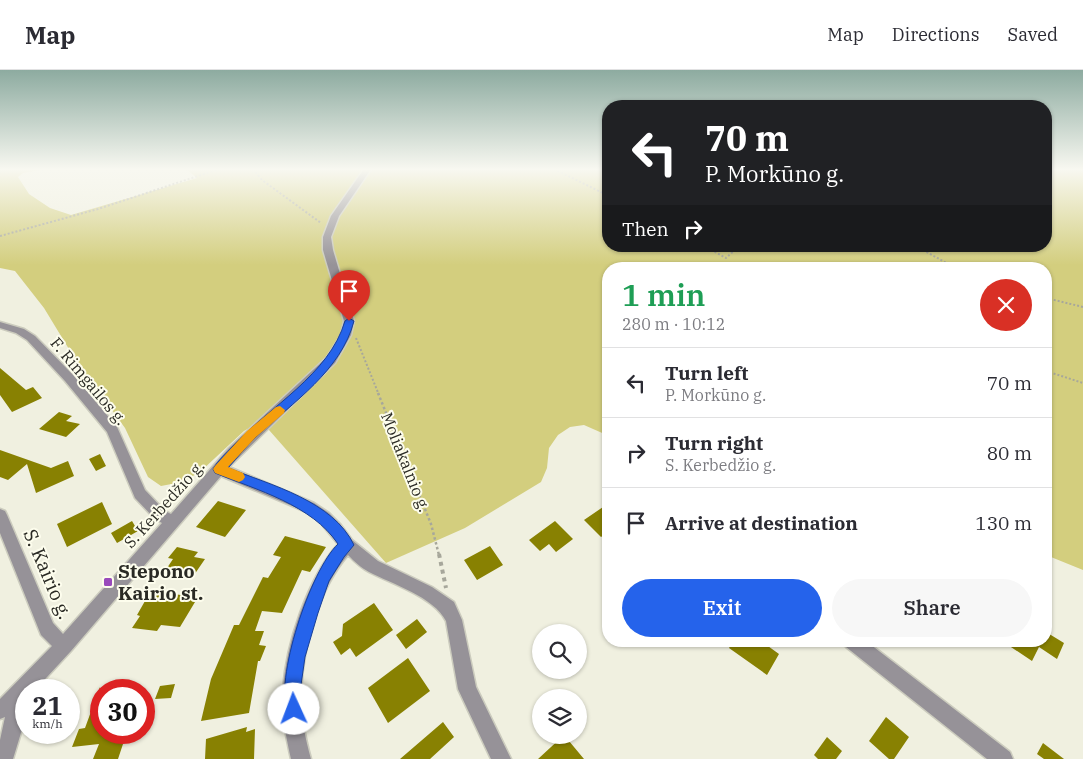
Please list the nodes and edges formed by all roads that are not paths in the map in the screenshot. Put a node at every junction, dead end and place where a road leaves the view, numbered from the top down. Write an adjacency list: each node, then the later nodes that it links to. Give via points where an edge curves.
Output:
1 (345, 201): 3 (street, S. Kerbedžio g., via 330,225 327,236 328,250 349,321 346,335 331,360 285,406 251,434)
2 (0, 325): 5 (street, F. Rimgailos g., via 31,338 69,378 112,430 140,494 160,515)
3 (219, 469): 5 (street, S. Kerbedžio g.); 6 (street, via 309,507 335,528)
4 (0, 515): 7 (street, S. Kairio g., via 47,630)
5 (172, 521): 7 (street, S. Kerbedžio g.)
6 (347, 545): 11 (street, via 323,578 297,657 292,692); 12 (street, via 372,566 441,601 448,608 454,620 467,689)
7 (65, 645): 9 (street, S. Kerbedžio g.)
8 (860, 647): 13 (street)
9 (6, 706): 10 (street, via 15,709 15,722)
10 (3, 759)
11 (301, 759)
12 (502, 759)
13 (1003, 759)

